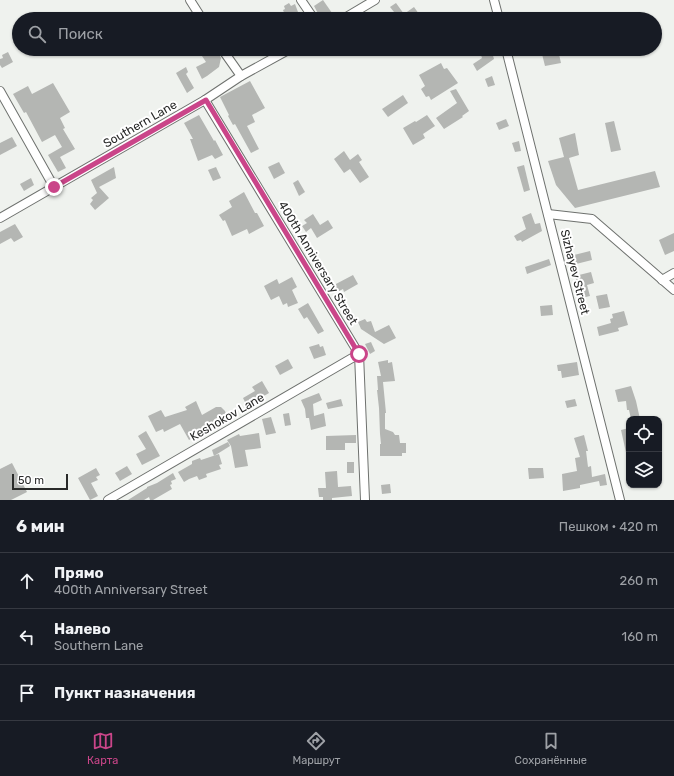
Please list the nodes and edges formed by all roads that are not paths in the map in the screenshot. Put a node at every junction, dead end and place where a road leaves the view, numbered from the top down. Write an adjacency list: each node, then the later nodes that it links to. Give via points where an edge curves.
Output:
1 (190, 0): 5 (street)
2 (301, 0): 6 (street)
3 (375, 0): 7 (street)
4 (494, 0): 8 (street)
5 (198, 12)
6 (309, 12)
7 (355, 12)
8 (497, 12)
9 (227, 56): 12 (street)
10 (277, 56): 12 (street, Southern Lane)
11 (508, 56): 16 (street, Sizhayev Street)
12 (241, 76): 14 (street, Southern Lane)
13 (0, 91): 15 (street)
14 (206, 100): 15 (street, Southern Lane); 21 (street, 400th Anniversary Street)
15 (54, 187): 17 (street, Southern Lane)
16 (548, 214): 19 (street, via 592,219); 24 (street, Sizhayev Street)
17 (0, 218)
18 (674, 273): 19 (street)
19 (662, 280): 20 (street)
20 (674, 290)
21 (359, 354): 22 (street, Keshokov Lane); 23 (street, 400th Anniversary Street)
22 (108, 500)
23 (365, 500)
24 (620, 500)

